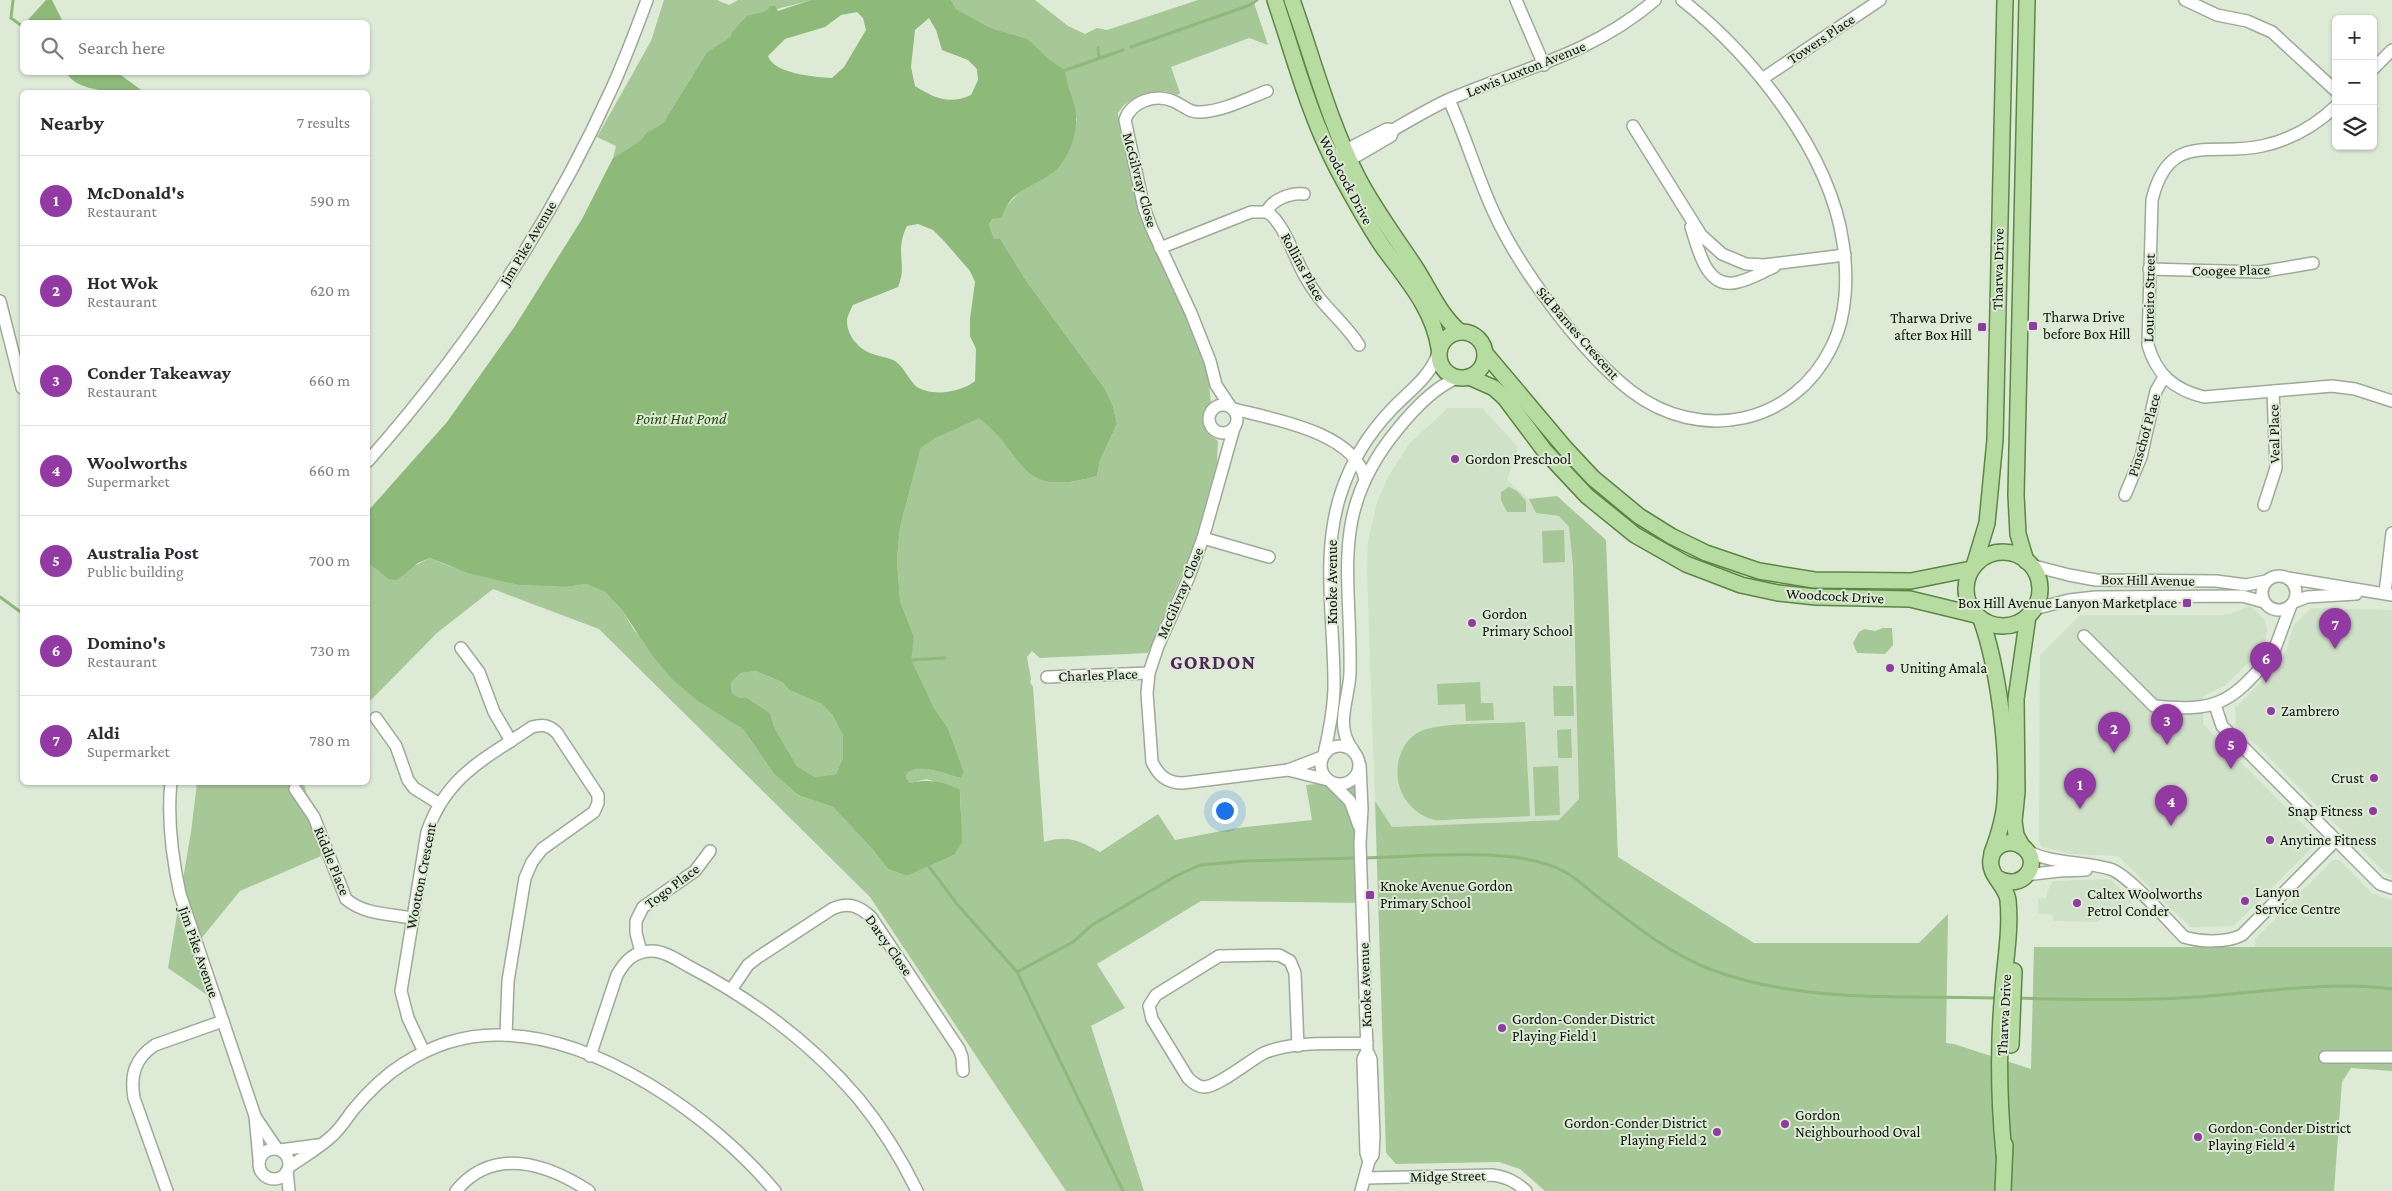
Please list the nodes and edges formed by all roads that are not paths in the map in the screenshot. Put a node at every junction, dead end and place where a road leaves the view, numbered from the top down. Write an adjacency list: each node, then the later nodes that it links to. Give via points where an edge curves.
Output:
1 (647, 0): 46 (street, Jim Pike Avenue, via 611,90 546,214 508,277 468,336)
2 (1275, 0): 20 (main road, Woodcock Drive, via 1318,129)
3 (1292, 0): 20 (main road, Woodcock Drive)
4 (1516, 0): 12 (street)
5 (1655, 0): 12 (street, Lewis Luxton Avenue, via 1610,34)
6 (1682, 0): 14 (street, Sid Barnes Crescent, via 1729,41)
7 (1880, 0): 14 (street, Towers Place)
8 (2005, 0): 56 (main road, Tharwa Drive, via 1995,440 1987,523)
9 (2027, 0): 55 (main road, Tharwa Drive, via 2016,495 2020,544)
10 (2185, 0): 15 (street, via 2217,15 2247,21 2272,32)
11 (2392, 50): 13 (street)
12 (1544, 65): 17 (street, Lewis Luxton Avenue)
13 (2377, 65)
14 (1762, 79): 25 (street, Sid Barnes Crescent, via 1816,160 1837,214)
15 (2332, 86)
16 (1267, 91): 24 (street, McGilvray Close, via 1210,111 1190,111 1172,100 1159,98 1128,112 1126,129 1142,200)
17 (1449, 100): 20 (street, Lewis Luxton Avenue, via 1393,130 1387,129); 25 (street, Sid Barnes Crescent, via 1496,217 1536,284 1575,334 1616,377 1650,404 1672,414 1717,422 1740,419 1773,408 1801,389 1816,373 1835,340 1846,282)
18 (2332, 109): 28 (street, Loureiro Street, via 2317,122 2285,139 2251,148 2197,150 2172,161 2156,185 2152,200)
19 (1633, 126): 22 (street)
20 (1341, 159): 30 (main road, Woodcock Drive, via 1422,277 1440,312); 32 (main road, Woodcock Drive, via 1382,245 1423,301 1437,332)
21 (1304, 194): 23 (street, via 1273,202)
22 (1678, 200): 26 (street, via 1701,235 1722,254 1738,262 1755,265); 26 (street, via 1703,264 1718,280 1727,284 1738,283 1772,268)
23 (1266, 212): 24 (street, via 1251,212); 31 (street, Rollins Place, via 1278,222 1317,297)
24 (1160, 248): 37 (street, McGilvray Close, via 1210,361)
25 (1845, 255): 26 (street)
26 (1803, 260)
27 (2313, 263): 28 (street, Coogee Place, via 2260,272)
28 (2149, 270): 34 (street, Loureiro Street, via 2146,338 2152,359)
29 (0, 301): 36 (street)
30 (1460, 332): 32 (main road, via 1447,337); 33 (main road, via 1479,340)
31 (1359, 345)
32 (1439, 351): 35 (main road, via 1441,367 1451,376); 48 (street, Knoke Avenue, via 1430,372 1372,432)
33 (1485, 353): 35 (main road, via 1480,370); 56 (main road, Woodcock Drive, via 1565,448 1608,491 1672,536 1706,553 1741,566 1814,580 1911,581)
34 (2164, 377): 38 (street, Loureiro Street, via 2189,394 2204,397); 50 (street, Pinschof Place, via 2156,391 2141,457)
35 (1463, 378): 45 (street, Knoke Avenue, via 1434,391); 63 (main road, Woodcock Drive, via 1482,381 1494,388 1558,466 1597,505 1652,545 1686,564 1741,585 1778,593 1910,599)
36 (20, 380)
37 (1216, 385): 40 (street, McGilvray Close); 41 (street, McGilvray Close)
38 (2273, 391): 39 (street, Loureiro Street, via 2332,386 2355,389); 51 (street, Veal Place, via 2276,468)
39 (2392, 401)
40 (1232, 408): 41 (street, via 1219,405); 42 (street); 43 (street, via 1237,416)
41 (1212, 410): 44 (street, via 1210,421)
42 (1261, 416): 43 (street); 48 (street, via 1301,426)
43 (1235, 426): 44 (street, via 1225,432); 47 (street, McGilvray Close)
44 (1218, 431): 47 (street, McGilvray Close)
45 (1378, 454): 48 (street); 49 (street, Knoke Avenue)
46 (370, 458)
47 (1224, 458): 53 (street, McGilvray Close)
48 (1356, 458): 49 (street); 73 (street, Knoke Avenue, via 1340,495 1331,534 1334,690)
49 (1365, 479): 72 (street, Knoke Avenue, via 1351,518 1346,555 1350,673 1342,723 1343,733)
50 (2125, 495)
51 (2264, 505)
52 (2392, 533): 59 (street)
53 (1203, 538): 54 (street); 67 (street, McGilvray Close)
54 (1269, 558)
55 (2028, 563): 56 (main road, via 2013,554 1999,552 1986,556); 58 (street, Box Hill Avenue, via 2096,580 2216,581 2246,585); 62 (main road, via 2040,586)
56 (1973, 568): 63 (main road, via 1966,591 1969,604)
57 (2288, 578): 58 (street, via 2277,575); 59 (street); 61 (street, via 2296,589)
58 (2266, 581): 60 (street, via 2262,587)
59 (2385, 594): 61 (street, via 2307,597)
60 (2266, 604): 61 (street, via 2280,610); 62 (street, Box Hill Avenue, via 2242,596 2096,597 2069,600); 64 (street)
61 (2292, 604): 64 (street)
62 (2031, 612): 63 (main road, via 2018,623 2005,626); 82 (main road, via 2016,699 2018,792 2014,821 2016,835)
63 (1979, 617): 84 (main road, via 1994,671 2004,760 2005,802)
64 (2279, 634): 69 (street, via 2274,651 2256,673 2228,699)
65 (2084, 636): 69 (street, via 2154,706)
66 (461, 648): 71 (street, via 479,672 494,712)
67 (1149, 673): 68 (street, Charles Place); 75 (street, McGilvray Close, via 1151,756 1157,772 1164,779 1183,783)
68 (1047, 677)
69 (2215, 704): 81 (street, via 2222,726)
70 (376, 718): 79 (street, via 396,746 408,780 414,788)
71 (511, 741): 79 (street, Wootton Crescent, via 458,778); 94 (street, Wootton Crescent, via 532,727 550,726 598,795 598,800 594,812 542,849 532,862 526,878 508,981)
72 (1353, 750): 73 (street, via 1334,746); 74 (street)
73 (1323, 756): 75 (street, McGilvray Close); 76 (street, via 1322,772)
74 (1360, 765): 76 (street, via 1350,781 1338,784); 80 (street, Knoke Avenue, via 1362,809)
75 (1288, 770): 76 (street, McGilvray Close)
76 (1330, 781): 80 (street, Knoke Avenue, via 1350,801)
77 (171, 785): 93 (street, Jim Pike Avenue, via 170,826 180,894)
78 (295, 789): 89 (street, Riddle Place, via 314,817 346,899 364,910)
79 (438, 803): 89 (street, Wootton Crescent, via 427,832)
80 (1359, 828): 96 (street, Knoke Avenue)
81 (2336, 840): 85 (street, via 2234,940 2184,937 2122,875); 88 (street, via 2380,884)
82 (2024, 848): 84 (main road, via 2008,842); 85 (street, via 2050,858); 87 (main road, via 2031,863)
83 (710, 851): 90 (street, Togo Place, via 695,871 642,906 636,921)
84 (1992, 854): 86 (main road, via 1991,867)
85 (2102, 867): 87 (street)
86 (1997, 878): 87 (main road, via 2009,883); 91 (main road, Tharwa Drive, via 2008,899)
87 (2024, 878): 91 (main road, Tharwa Drive, via 2016,910)
88 (2392, 888)
89 (412, 918): 97 (street, Wootton Crescent, via 401,990 408,1018)
90 (641, 952): 92 (street, via 666,954); 98 (street, via 631,956 616,975)
91 (2010, 974): 118 (main road, Tharwa Drive, via 2001,1123)
92 (731, 990): 101 (street, Darcy Close, via 757,958 832,909 853,905 863,909 876,925 959,1049); 115 (street, via 783,1027 844,1083 891,1144)
93 (223, 1021): 102 (street, Jim Pike Avenue); 109 (street, via 155,1044 138,1060 133,1072 134,1098)
94 (506, 1035): 97 (street, via 474,1036); 98 (street, via 546,1040)
95 (1298, 1046): 95 (street, via 1278,1048 1263,1054 1214,1084 1203,1087 1188,1078 1152,1019 1149,1011 1151,1000 1220,956 1279,955 1290,960 1295,973); 96 (street)
96 (1367, 1047): 107 (street, Knoke Avenue, via 1363,1059 1366,1153 1369,1161)
97 (424, 1052): 103 (street, via 383,1078 332,1136)
98 (590, 1056): 114 (street, via 645,1082 681,1104 730,1145)
99 (2325, 1057): 100 (street)
100 (2392, 1057)
101 (963, 1071)
102 (255, 1116): 104 (street, Jim Pike Avenue); 105 (street, Jim Pike Avenue)
103 (320, 1145): 104 (street); 106 (street)
104 (278, 1149): 105 (street, via 264,1152); 106 (street, via 288,1158)
105 (259, 1159): 108 (street, via 260,1172)
106 (288, 1169): 108 (street, via 281,1178); 111 (street)
107 (1366, 1178): 116 (street, Knoke Avenue); 117 (street, Midge Street, via 1492,1175 1518,1183)
108 (272, 1179): 110 (street)
109 (167, 1191)
110 (279, 1191)
111 (290, 1191)
112 (456, 1191): 113 (street, via 480,1170 517,1162 532,1165)
113 (589, 1191)
114 (775, 1191)
115 (917, 1191)
116 (1361, 1191)
117 (1526, 1191)
118 (2003, 1191)

